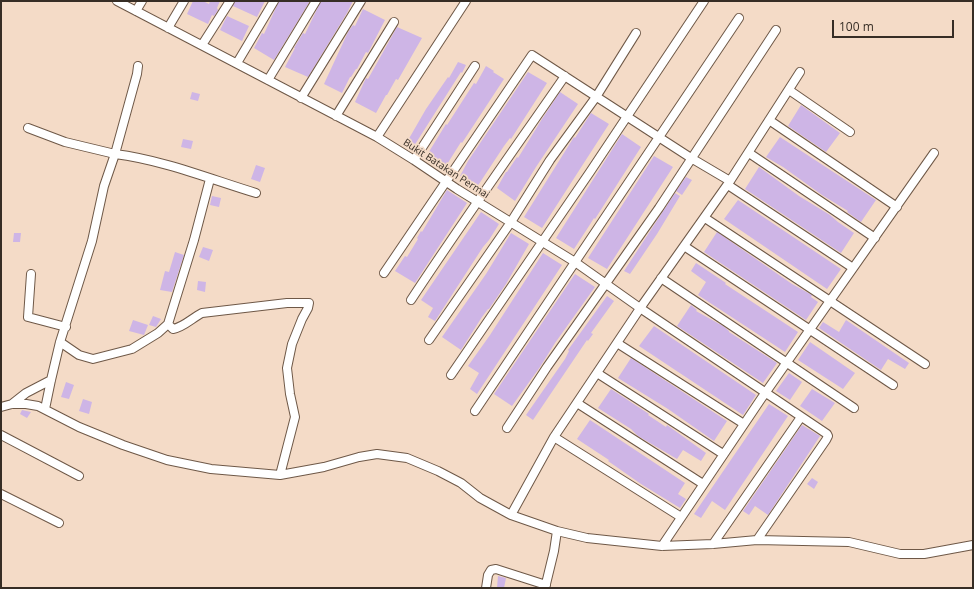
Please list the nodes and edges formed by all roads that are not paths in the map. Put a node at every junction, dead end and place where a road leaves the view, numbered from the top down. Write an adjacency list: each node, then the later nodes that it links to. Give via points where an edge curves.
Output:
1 (117, 1): 10 (street, Bukit Batakan Permai)
2 (142, 1): 10 (street)
3 (184, 1): 13 (street)
4 (230, 1): 16 (street)
5 (274, 1): 17 (street)
6 (316, 1): 22 (street)
7 (361, 1): 25 (street)
8 (466, 1): 31 (street)
9 (704, 1): 27 (street)
10 (136, 11): 13 (street, Bukit Batakan Permai)
11 (739, 18): 32 (street)
12 (394, 22): 26 (street)
13 (168, 28): 16 (street, Bukit Batakan Permai)
14 (776, 30): 36 (street)
15 (636, 33): 24 (street)
16 (202, 45): 17 (street, Bukit Batakan Permai)
17 (237, 63): 22 (street, Bukit Batakan Permai)
18 (138, 66): 35 (street)
19 (475, 66): 37 (street)
20 (800, 72): 23 (street)
21 (565, 76): 24 (street); 39 (street, via 532,55); 42 (street)
22 (268, 80): 25 (street, Bukit Batakan Permai)
23 (789, 90): 28 (street); 30 (street)
24 (596, 97): 27 (street); 45 (street, via 550,160)
25 (301, 98): 26 (street, Bukit Batakan Permai)
26 (336, 116): 31 (street, Bukit Batakan Permai)
27 (627, 116): 32 (street); 47 (street)
28 (769, 120): 33 (street); 43 (street)
29 (28, 128): 35 (street, via 65,142)
30 (850, 132)
31 (377, 137): 37 (street, Bukit Batakan Permai)
32 (658, 137): 36 (street); 49 (street)
33 (748, 153): 40 (street); 46 (street)
34 (934, 153): 43 (street)
35 (115, 154): 38 (street, via 167,165); 59 (street)
36 (691, 158): 40 (street); 54 (street)
37 (414, 160): 39 (street, Bukit Batakan Permai)
38 (210, 179): 41 (street); 58 (street)
39 (446, 182): 42 (street, Bukit Batakan Permai); 51 (street)
40 (729, 183): 44 (street); 50 (street)
41 (256, 193)
42 (478, 202): 45 (street, Bukit Batakan Permai); 55 (street)
43 (897, 207): 46 (street)
44 (704, 218): 48 (street); 56 (street)
45 (511, 222): 47 (street, Bukit Batakan Permai); 61 (street)
46 (875, 238): 50 (street)
47 (542, 242): 49 (street, Bukit Batakan Permai); 67 (street)
48 (684, 246): 53 (street); 60 (street)
49 (575, 262): 54 (street, Bukit Batakan Permai); 76 (street)
50 (853, 268): 56 (street)
51 (384, 273)
52 (31, 274): 59 (street, via 28,317)
53 (662, 278): 57 (street); 64 (street)
54 (607, 284): 57 (street, Bukit Batakan Permai); 79 (street)
55 (411, 300)
56 (830, 300): 60 (street); 65 (street)
57 (640, 308): 63 (street); 70 (street, Bukit Batakan Permai)
58 (168, 324): 62 (street, via 158,334 132,349 93,359 79,355); 83 (street, via 173,328 180,328 202,313 287,303 309,303 292,344 287,368 294,417)
59 (66, 327): 62 (street)
60 (810, 330): 64 (street); 69 (street)
61 (429, 340)
62 (60, 342): 68 (street)
63 (618, 342): 66 (street); 78 (street)
64 (787, 362): 70 (street); 74 (street)
65 (925, 364)
66 (597, 373): 71 (street); 82 (street)
67 (451, 375)
68 (51, 380): 72 (street, via 26,393); 75 (street)
69 (893, 385)
70 (765, 393): 77 (street, Bukit Batakan Permai); 78 (street)
71 (577, 403): 81 (street); 85 (street)
72 (12, 404): 73 (street); 75 (street, via 26,404)
73 (1, 407)
74 (854, 408)
75 (46, 409): 83 (street, via 91,432 167,460 211,469)
76 (475, 411)
77 (801, 417): 91 (street, Bukit Batakan Permai, via 828,436); 92 (street)
78 (744, 424): 82 (street)
79 (507, 428)
80 (1, 436): 84 (street)
81 (554, 437): 87 (street); 88 (street)
82 (723, 454): 85 (street)
83 (280, 475): 87 (street, via 377,454 407,458 461,483 480,498)
84 (79, 476)
85 (703, 484): 88 (street)
86 (1, 494): 89 (street)
87 (511, 515): 90 (street)
88 (681, 517): 94 (street)
89 (59, 523)
90 (557, 531): 94 (street, via 587,538); 95 (street)
91 (757, 540): 92 (street); 93 (street, via 849,542 900,554 924,554)
92 (713, 544): 94 (street)
93 (973, 545)
94 (662, 546)
95 (545, 587): 96 (street, via 496,569 491,570 488,575)
96 (486, 588)

